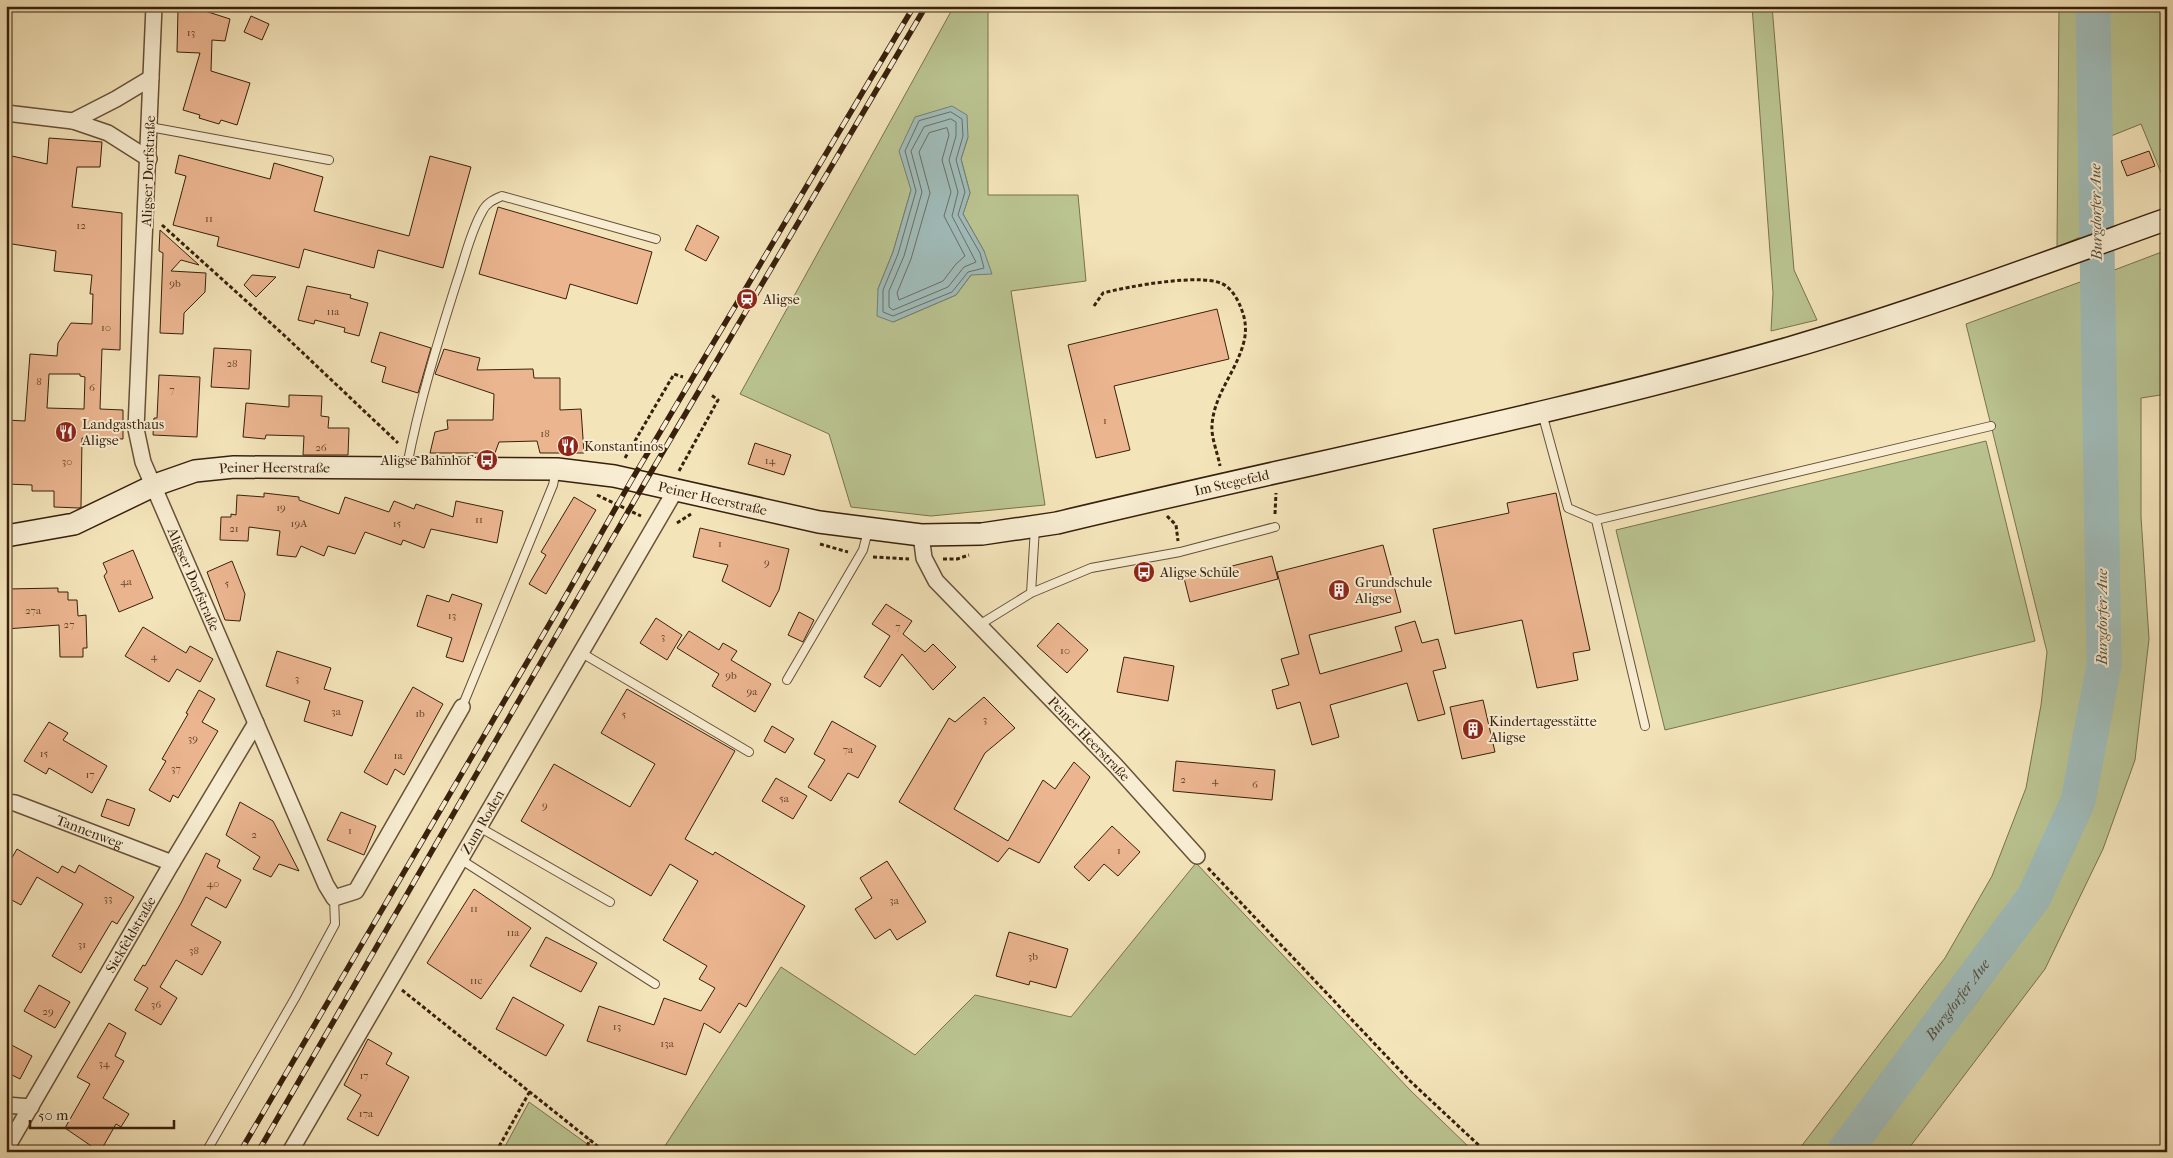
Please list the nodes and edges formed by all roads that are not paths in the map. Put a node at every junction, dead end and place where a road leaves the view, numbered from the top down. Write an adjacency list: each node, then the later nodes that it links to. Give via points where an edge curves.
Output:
1 (154, 6): 2 (street, Aligser Dorfstraße)
2 (151, 78): 4 (street); 5 (street, Aligser Dorfstraße)
3 (6, 113): 4 (street)
4 (73, 121): 6 (street, via 108,133)
5 (150, 127): 6 (street, Aligser Dorfstraße); 7 (lane)
6 (148, 159): 14 (street, Aligser Dorfstraße, via 136,429 143,462)
7 (329, 160)
8 (2167, 219): 10 (street, Im Stegefeld, via 1790,347)
9 (656, 239): 12 (lane, via 502,196 490,201 476,225 452,299)
10 (1542, 413): 16 (lane, via 1568,508); 17 (street, Im Stegefeld)
11 (1990, 426): 16 (lane)
12 (408, 461): 13 (street, Peiner Heerstraße); 14 (street, Peiner Heerstraße, via 234,467 195,471)
13 (557, 469): 15 (street, Peiner Heerstraße, via 614,476); 26 (lane)
14 (154, 485): 21 (street, Peiner Heerstraße, via 74,524); 27 (street, Aligser Dorfstraße)
15 (675, 491): 19 (street, Peiner Heerstraße, via 780,515); 24 (street, Zum Roden)
16 (1596, 520): 28 (lane)
17 (1035, 526): 20 (street, Im Stegefeld, via 982,534); 22 (lane)
18 (1275, 527): 22 (lane, via 1180,552 1091,568)
19 (868, 529): 20 (street, Peiner Heerstraße); 25 (lane, via 860,555)
20 (921, 535): 23 (street, Peiner Heerstraße, via 924,558 936,581)
21 (6, 536)
22 (1031, 593): 23 (lane)
23 (978, 625): 32 (street, Peiner Heerstraße, via 1115,764)
24 (580, 652): 29 (lane); 31 (street, Zum Roden)
25 (787, 680)
26 (462, 707): 35 (street, via 356,891)
27 (256, 723): 34 (street, Siekfeldstraße); 35 (street, Aligser Dorfstraße)
28 (1645, 726)
29 (748, 752)
30 (6, 802): 34 (street, Tannenweg)
31 (479, 827): 33 (street, Zum Roden); 36 (lane)
32 (1197, 856)
33 (460, 859): 37 (lane); 42 (street, Zum Roden)
34 (172, 863): 39 (street, Siekfeldstraße)
35 (334, 898): 41 (lane, via 335,924)
36 (610, 902)
37 (656, 984)
38 (6, 1105): 39 (street)
39 (31, 1107): 40 (street, Siekfeldstraße)
40 (6, 1149)
41 (206, 1152)
42 (290, 1152)

